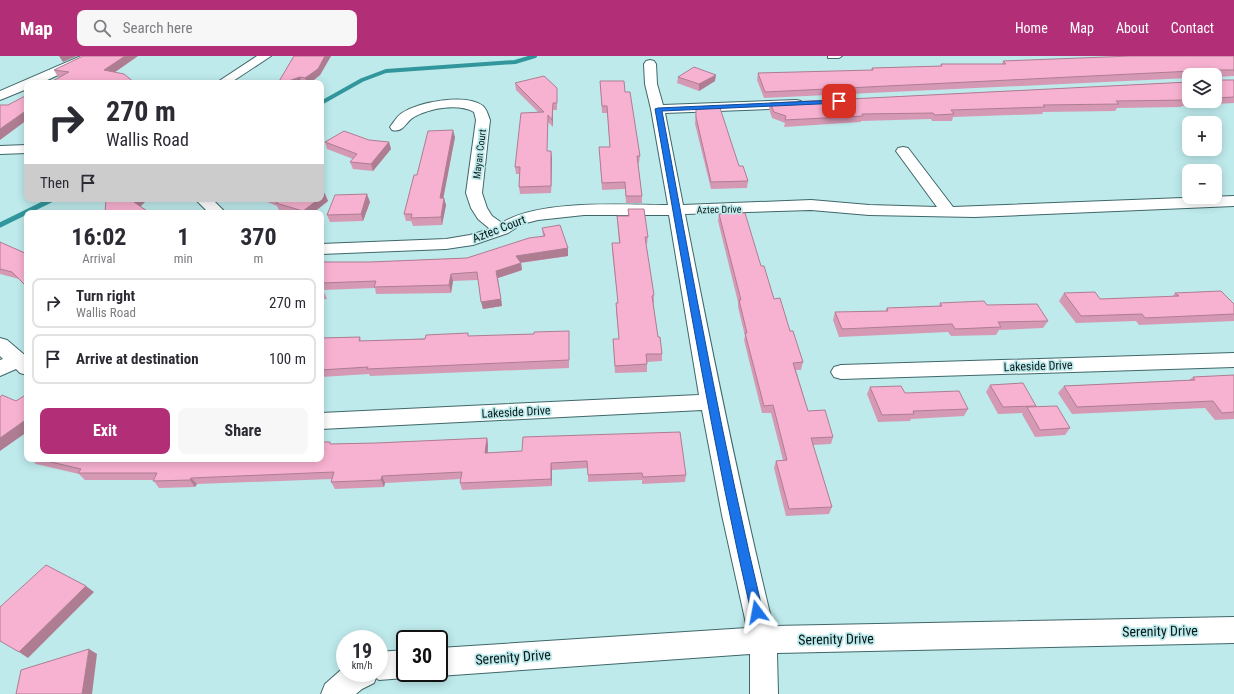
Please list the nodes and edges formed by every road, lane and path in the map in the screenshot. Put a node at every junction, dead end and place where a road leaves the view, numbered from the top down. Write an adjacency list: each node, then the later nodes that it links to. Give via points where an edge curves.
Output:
1 (90, 56): 6 (street)
2 (265, 56): 7 (street)
3 (839, 56): 4 (lane)
4 (830, 57)
5 (650, 64): 11 (street, via 651,84)
6 (38, 80)
7 (227, 80)
8 (24, 86): 9 (street)
9 (0, 96)
10 (808, 103): 11 (street)
11 (658, 109): 19 (street)
12 (397, 127): 21 (street, Mayan Court, via 404,117 434,106 456,104 476,107 483,120 474,193 486,219)
13 (24, 149): 14 (street)
14 (0, 150)
15 (904, 151): 20 (street)
16 (1234, 201): 20 (street, Aztec Drive)
17 (206, 202): 18 (street)
18 (215, 210)
19 (676, 210): 20 (street, Aztec Drive, via 811,205 869,210); 21 (street, Aztec Court, via 561,212 516,221); 28 (street)
20 (948, 211)
21 (502, 230): 22 (street, Aztec Court, via 473,240 446,244)
22 (324, 249)
23 (0, 345): 25 (street)
24 (1234, 360): 27 (street, Lakeside Drive)
25 (22, 364): 26 (street)
26 (0, 370)
27 (841, 372)
28 (711, 402): 29 (street, Lakeside Drive); 31 (street)
29 (324, 421)
30 (1234, 630): 31 (street, Serenity Drive)
31 (763, 640): 32 (street, Serenity Drive); 35 (street)
32 (448, 661)
33 (349, 682): 34 (street)
34 (335, 694)
35 (764, 694)

